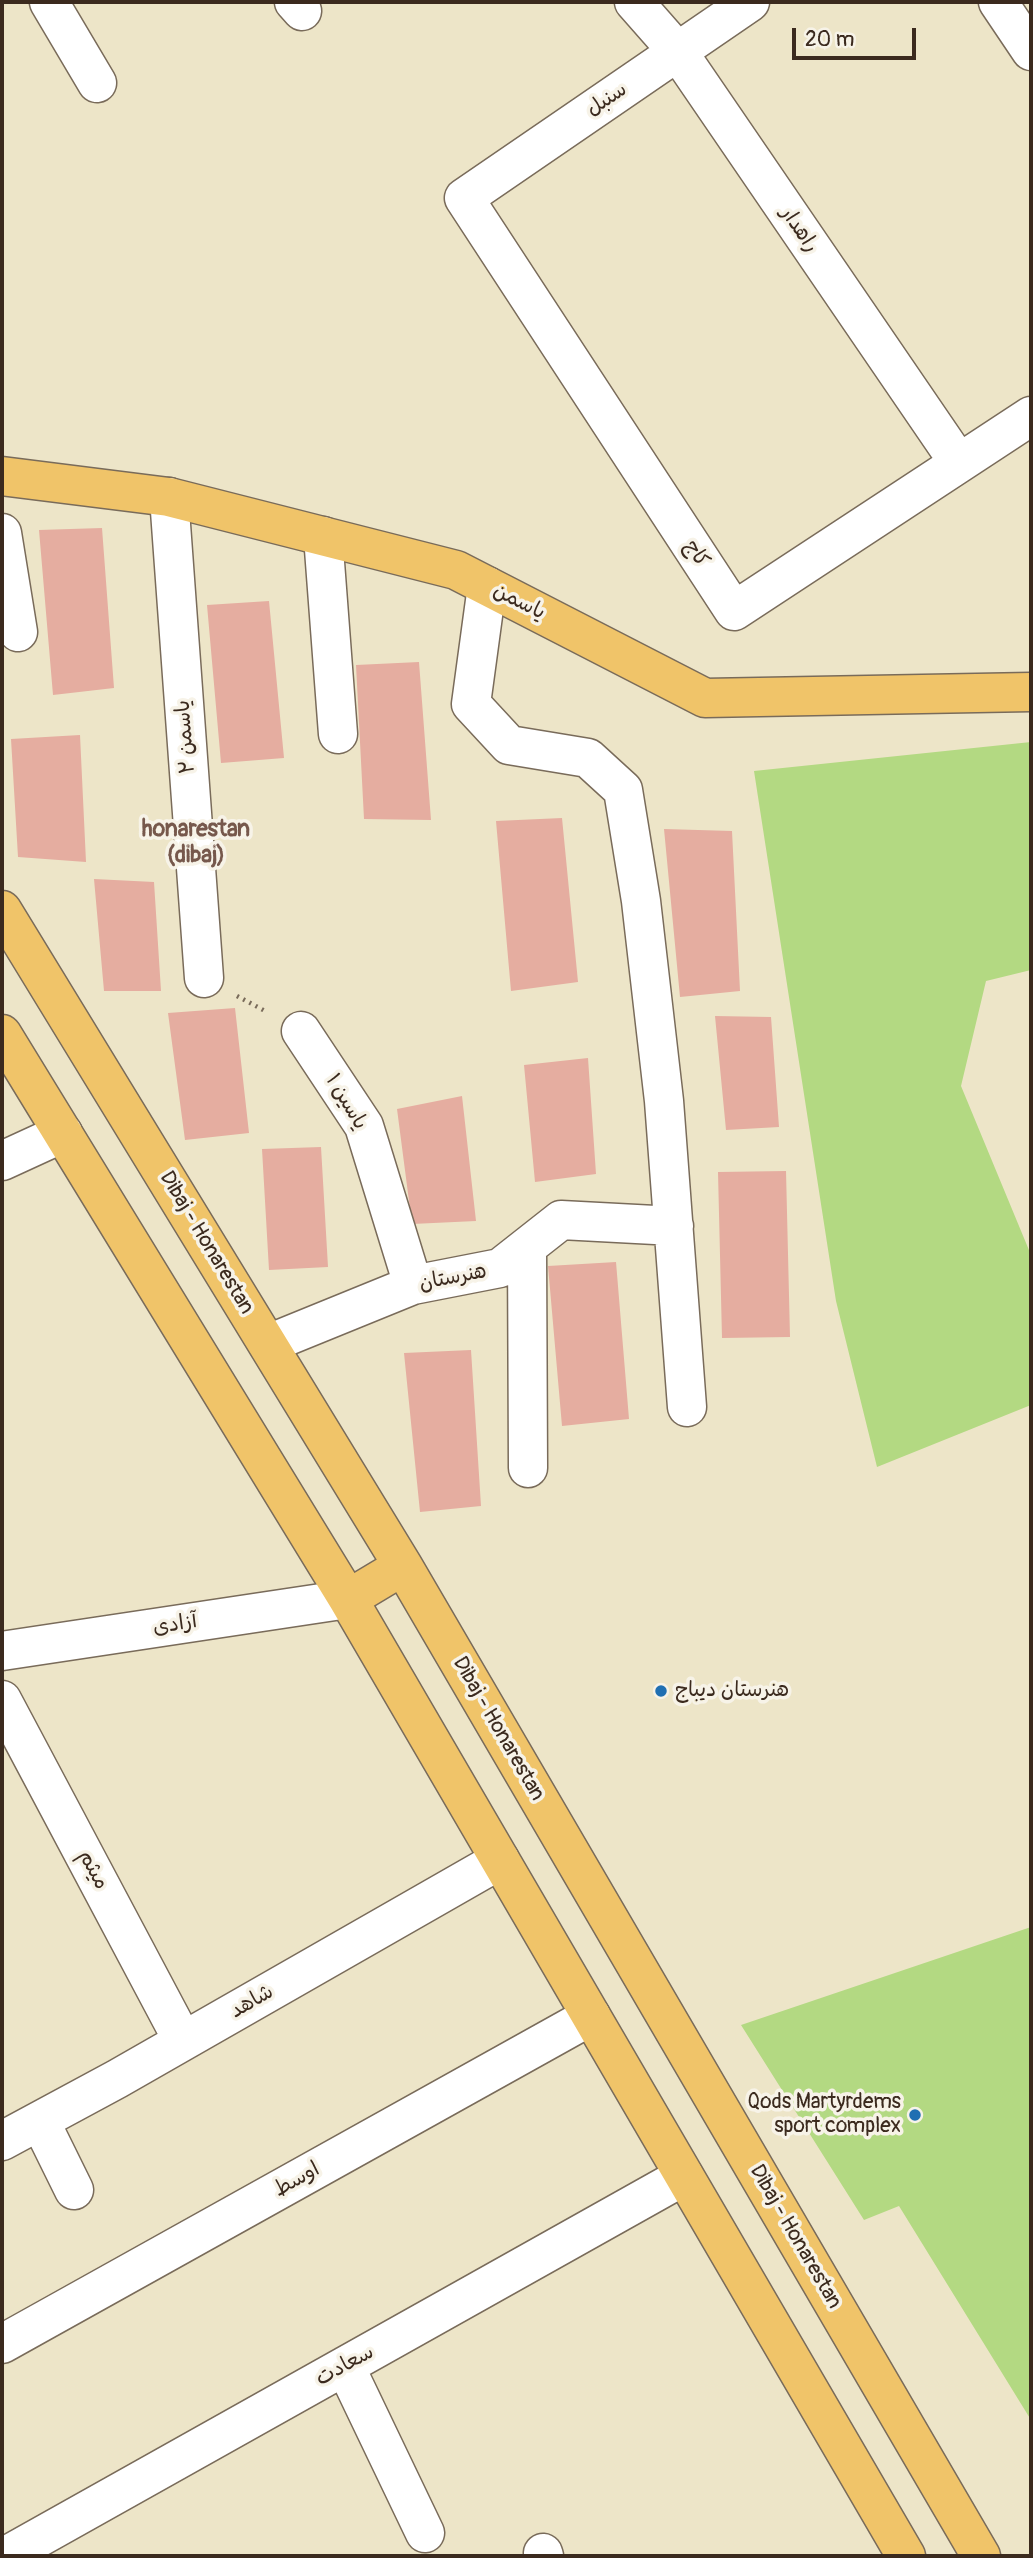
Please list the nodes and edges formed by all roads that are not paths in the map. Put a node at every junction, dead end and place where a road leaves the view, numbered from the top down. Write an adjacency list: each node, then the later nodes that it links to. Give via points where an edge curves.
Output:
1 (49, 2): 7 (street)
2 (634, 2): 6 (street, راهدار)
3 (750, 2): 6 (street, سنبل)
4 (998, 2): 5 (street)
5 (1031, 51)
6 (678, 52): 8 (street, سنبل); 10 (street, راهدار)
7 (97, 83)
8 (464, 198): 10 (street, کاج, via 734,611)
9 (1031, 416): 10 (street, کاج)
10 (959, 463)
11 (2, 476): 12 (main road, یاسمن)
12 (169, 497): 14 (main road, یاسمن); 20 (street, یاسمن ۲)
13 (2, 533): 16 (street)
14 (323, 536): 15 (main road, یاسمن, via 456,570); 18 (street)
15 (487, 586): 17 (main road, یاسمن, via 705,698); 25 (street, via 471,704 509,745 588,758 623,790 642,901)
16 (18, 632)
17 (1031, 692)
18 (338, 734)
19 (2, 910): 28 (main road, Dibaj - Honarestan)
20 (204, 978)
21 (301, 1031): 27 (street, یاسین ۱, via 364,1126)
22 (2, 1034): 23 (main road)
23 (63, 1133): 24 (street); 32 (main road)
24 (2, 1160)
25 (674, 1226): 26 (street, هنرستان, via 561,1220); 29 (street)
26 (527, 1247): 27 (street, هنرستان, via 500,1268); 30 (street)
27 (413, 1285): 28 (street, هنرستان)
28 (268, 1344): 31 (main road, Dibaj - Honarestan)
29 (687, 1408)
30 (528, 1468)
31 (403, 1566): 32 (main road); 47 (main road, Dibaj - Honarestan)
32 (348, 1599): 33 (street, آزادی); 35 (main road)
33 (2, 1651)
34 (2, 1700): 37 (street, میثم)
35 (500, 1860): 36 (main road); 37 (street, شاهد)
36 (591, 2016): 40 (main road); 42 (street, اوسط)
37 (183, 2041): 38 (street, شاهد)
38 (40, 2120): 39 (street, شاهد); 41 (street)
39 (2, 2141)
40 (684, 2176): 43 (street, سعادت); 46 (main road)
41 (74, 2190)
42 (2, 2344)
43 (345, 2366): 44 (street); 45 (street, سعادت)
44 (425, 2533)
45 (6, 2556)
46 (906, 2556)
47 (981, 2556)

